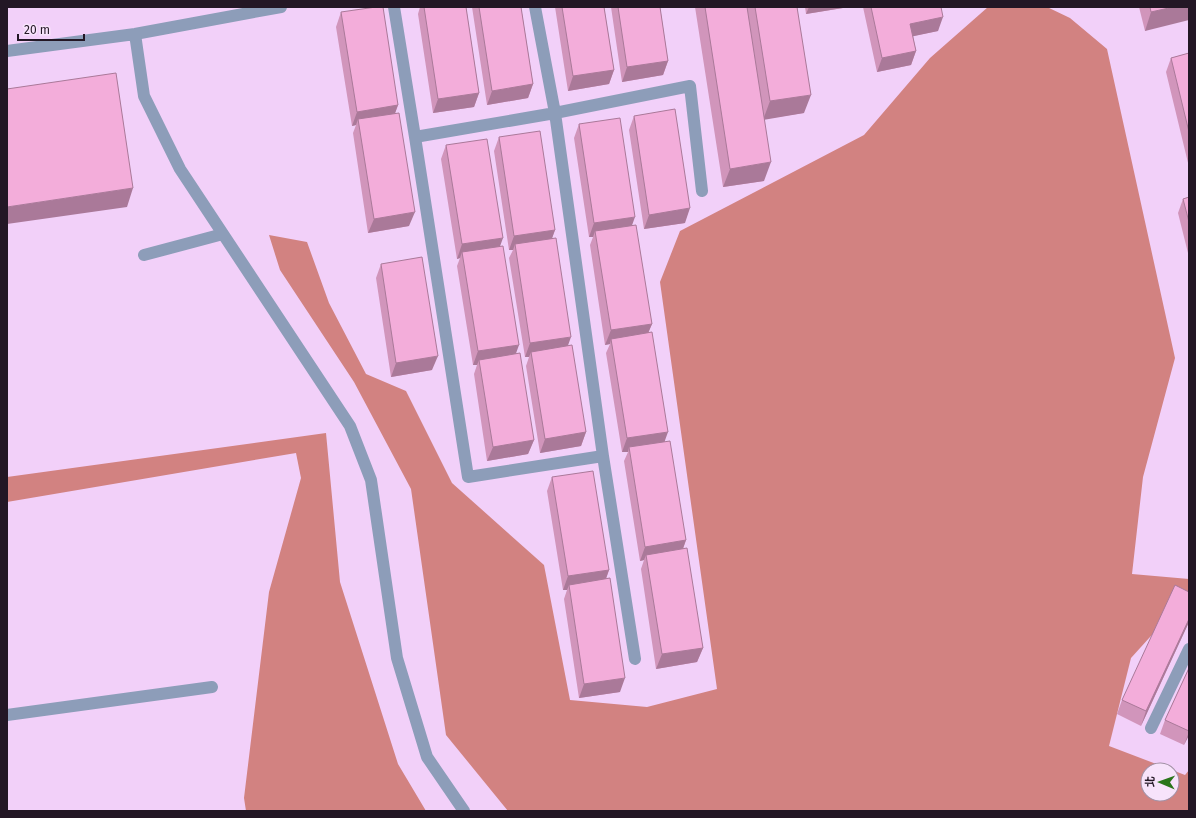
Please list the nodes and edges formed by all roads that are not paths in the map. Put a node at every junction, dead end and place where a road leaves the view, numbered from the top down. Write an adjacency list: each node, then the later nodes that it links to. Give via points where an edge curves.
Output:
1 (281, 7): 4 (lane)
2 (394, 7): 7 (lane)
3 (535, 7): 6 (lane)
4 (135, 34): 5 (lane); 9 (lane, via 144,96 180,169)
5 (7, 51)
6 (555, 113): 7 (lane); 8 (lane, via 690,86); 11 (lane)
7 (415, 137): 11 (lane, via 468,477)
8 (702, 191)
9 (223, 234): 10 (lane); 17 (lane, via 350,426 371,480 396,658 427,757)
10 (144, 255)
11 (603, 456): 13 (lane)
12 (1189, 649): 16 (lane)
13 (635, 659)
14 (212, 686): 15 (lane)
15 (7, 715)
16 (1151, 728)
17 (464, 811)

